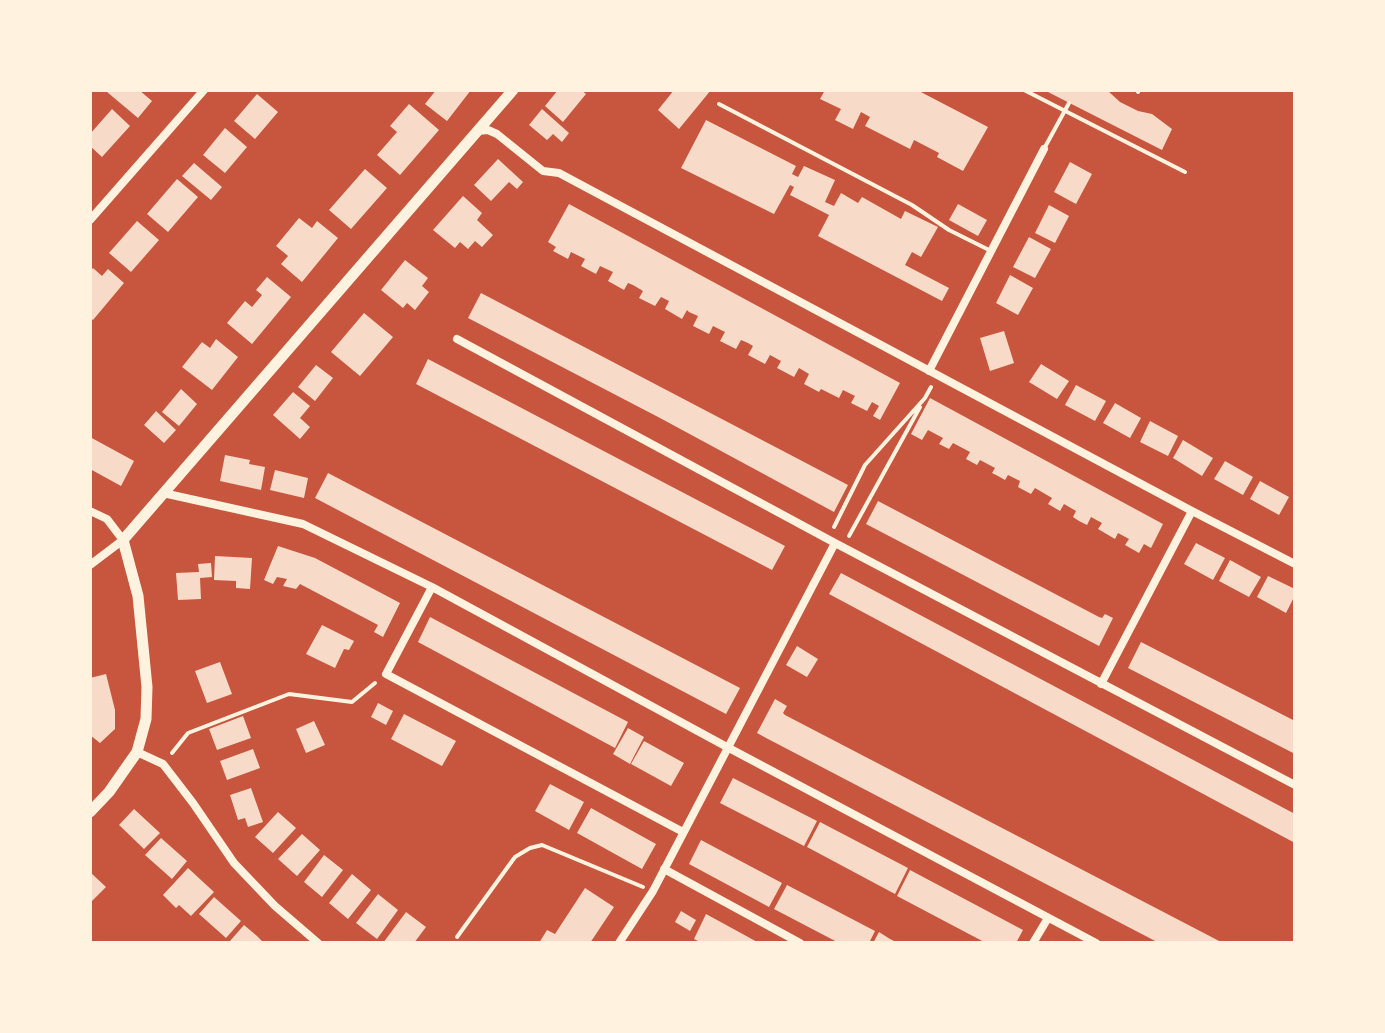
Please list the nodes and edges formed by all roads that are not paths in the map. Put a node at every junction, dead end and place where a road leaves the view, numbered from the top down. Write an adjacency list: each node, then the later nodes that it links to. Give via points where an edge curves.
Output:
1 (204, 90): 10 (street)
2 (513, 90): 7 (street)
3 (1024, 90): 6 (lane)
4 (1069, 103): 6 (lane)
5 (719, 104): 11 (lane)
6 (1065, 111): 8 (lane); 9 (lane)
7 (477, 131): 13 (street, via 497,134 543,171 559,173); 14 (street)
8 (1044, 149): 11 (street)
9 (1185, 172)
10 (90, 220)
11 (991, 251): 13 (street)
12 (457, 339): 18 (street)
13 (933, 373): 16 (street)
14 (163, 493): 17 (street); 21 (street, via 303,524)
15 (90, 511): 17 (street, via 107,519)
16 (1192, 511): 19 (street); 22 (street)
17 (123, 540): 20 (street); 24 (street, via 138,596 147,687)
18 (835, 543): 22 (street); 23 (street)
19 (1295, 564)
20 (90, 565)
21 (432, 587): 23 (street); 27 (street, via 386,674)
22 (1101, 684): 25 (street)
23 (727, 747): 27 (street); 29 (street)
24 (137, 752): 26 (street); 30 (street, via 163,764 234,863)
25 (1295, 785)
26 (90, 812)
27 (683, 832): 28 (street)
28 (664, 869): 31 (street); 32 (street)
29 (1048, 918): 33 (street); 34 (street)
30 (318, 943)
31 (619, 943)
32 (800, 943)
33 (1033, 943)
34 (1096, 943)

